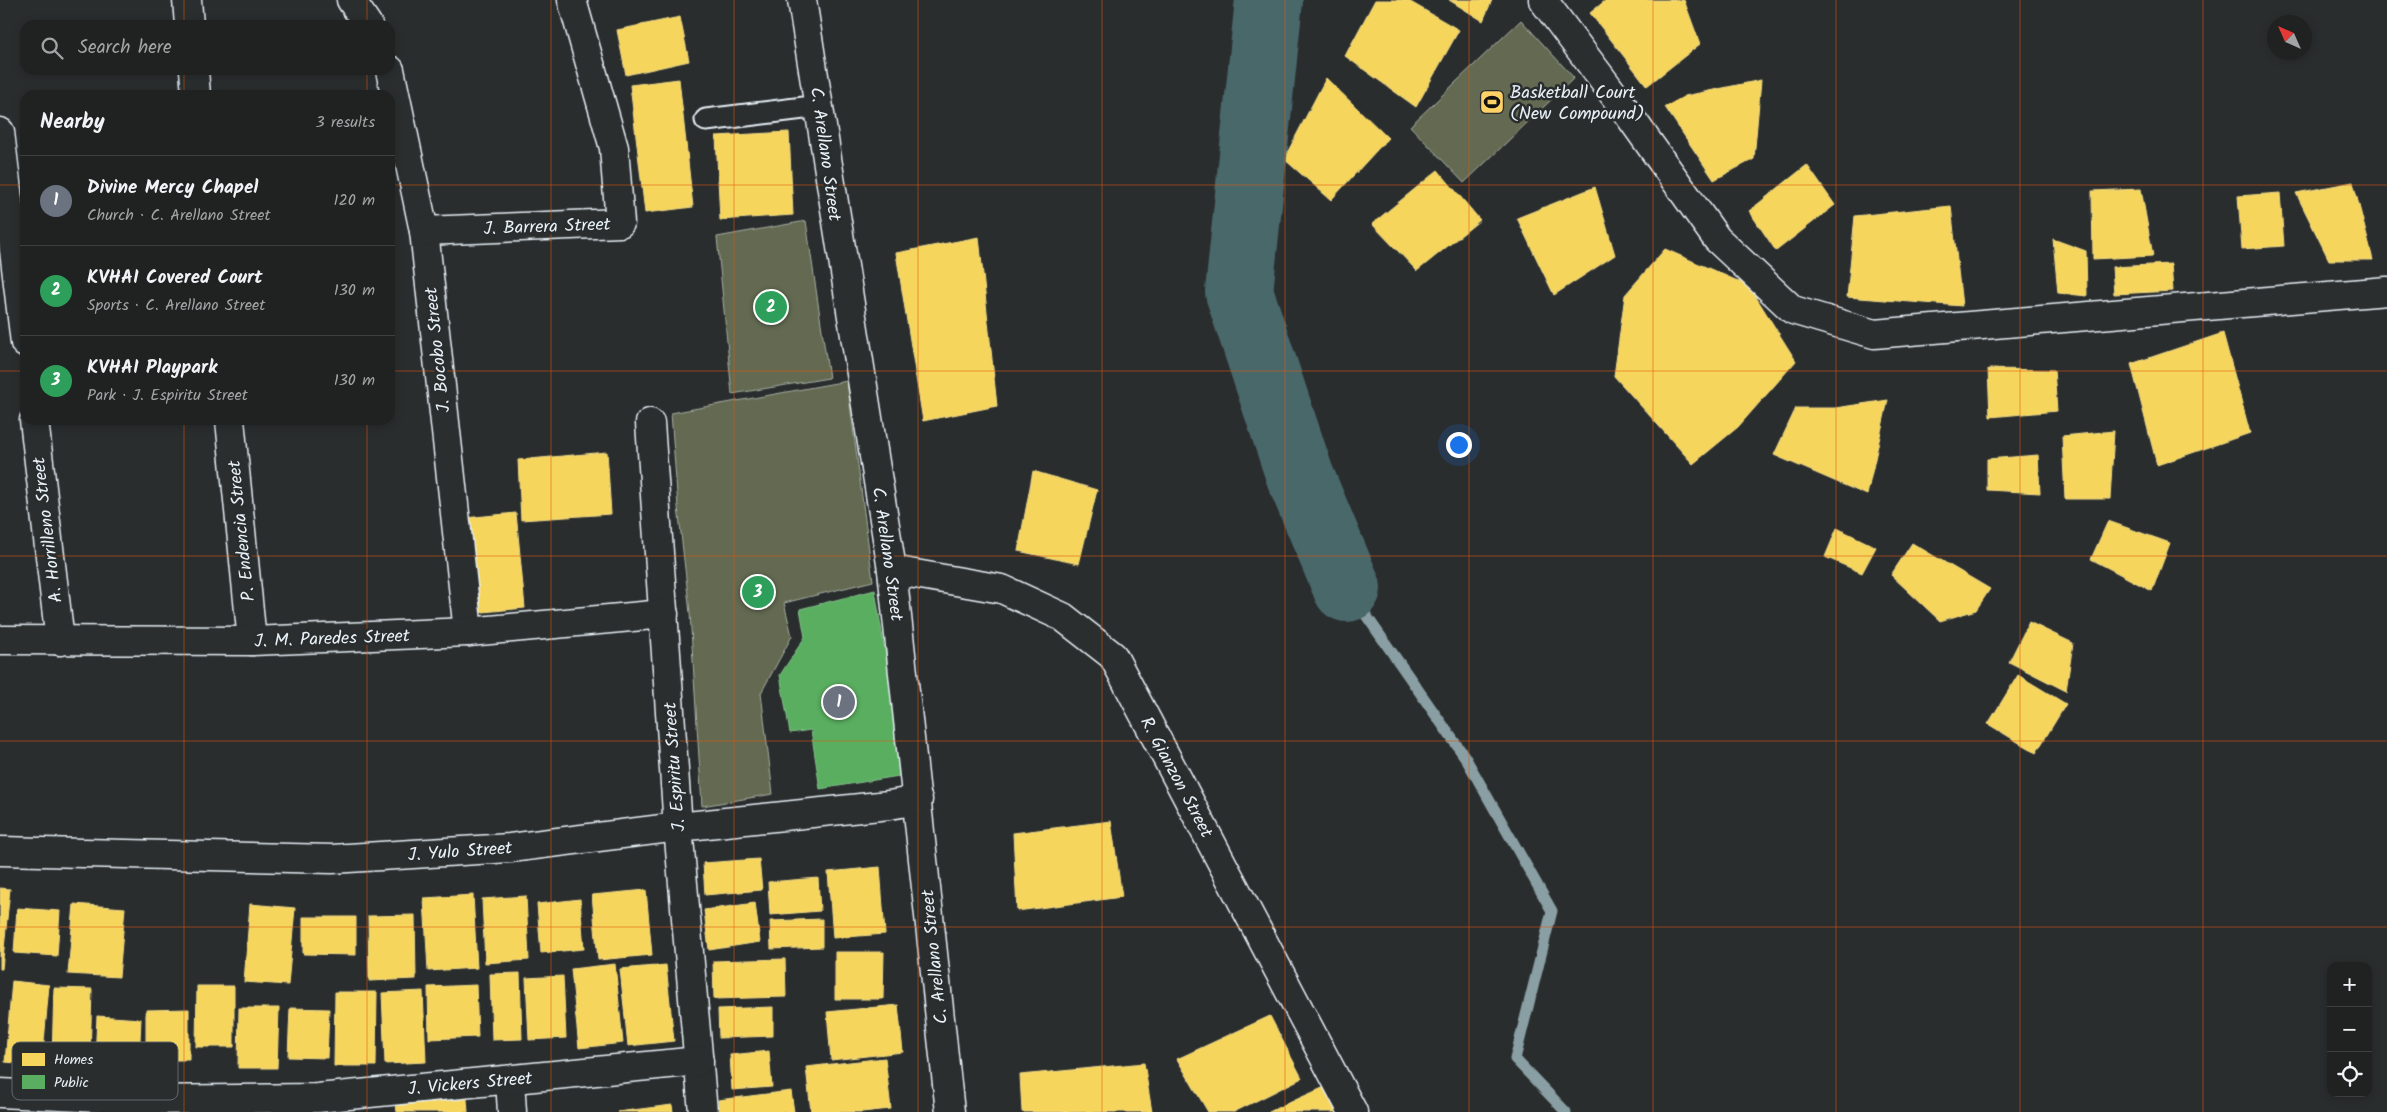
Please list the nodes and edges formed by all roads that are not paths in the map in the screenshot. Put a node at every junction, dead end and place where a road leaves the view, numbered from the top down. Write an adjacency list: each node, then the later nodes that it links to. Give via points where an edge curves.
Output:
1 (187, 0): 6 (street)
2 (351, 0): 7 (street)
3 (572, 0): 16 (street, J. Barrera Street, via 614,148 620,223)
4 (802, 0): 13 (street, C. Arellano Street)
5 (1543, 0): 17 (street, via 1717,239 1793,310 1874,334)
6 (189, 20)
7 (365, 20)
8 (194, 75): 10 (street)
9 (391, 75): 11 (street, J. Bocobo Street)
10 (196, 90)
11 (394, 90)
12 (395, 94): 16 (street, J. Bocobo Street)
13 (820, 106): 14 (lane); 22 (street, C. Arellano Street)
14 (706, 120)
15 (0, 132): 18 (street)
16 (424, 231): 24 (street, J. Bocobo Street)
17 (2387, 291)
18 (20, 301)
19 (650, 423): 23 (street, J. Espiritu Street)
20 (35, 425): 26 (street, A. Horrilleno Street)
21 (230, 425): 27 (street, P. Endencia Street)
22 (892, 570): 28 (street, C. Arellano Street); 39 (street, R. Gianzon Street, via 1002,589 1063,617 1113,656)
23 (664, 614): 24 (street, J. M. Paredes Street); 29 (street, J. Espiritu Street)
24 (468, 632): 27 (street, J. M. Paredes Street)
25 (0, 640): 26 (street, J. M. Paredes Street)
26 (60, 641): 27 (street, J. M. Paredes Street)
27 (252, 641)
28 (918, 800): 29 (street, J. Yulo Street); 38 (street, C. Arellano Street)
29 (678, 827): 30 (street, J. Yulo Street, via 510,848 332,859); 31 (street, J. Espiritu Street)
30 (0, 851)
31 (699, 1062): 32 (street, J. Vickers Street); 37 (street, J. Espiritu Street)
32 (510, 1080): 34 (street, J. Vickers Street); 36 (street)
33 (75, 1100): 35 (street, J. Vickers Street)
34 (318, 1105): 35 (street, J. Vickers Street)
35 (140, 1106)
36 (512, 1112)
37 (703, 1112)
38 (950, 1112)
39 (1353, 1112)

